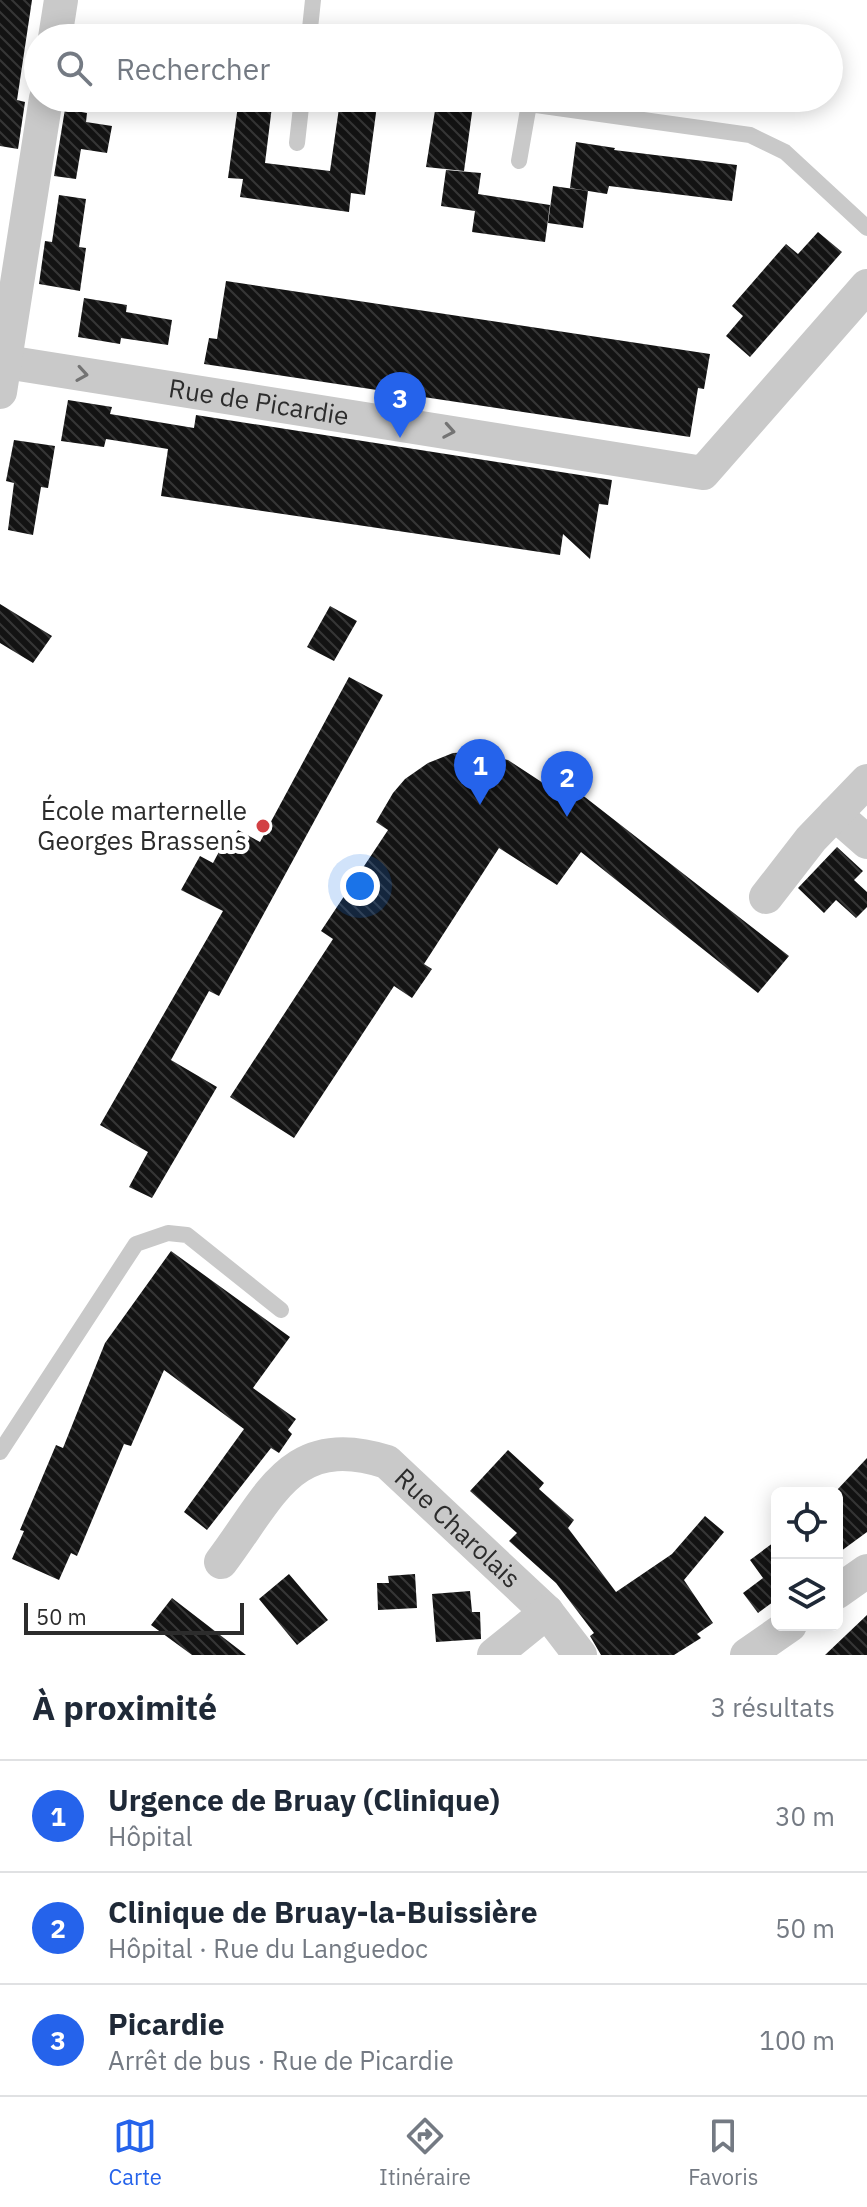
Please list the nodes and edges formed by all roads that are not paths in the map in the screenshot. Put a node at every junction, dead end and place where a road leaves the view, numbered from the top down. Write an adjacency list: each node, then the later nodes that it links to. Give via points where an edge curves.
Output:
1 (61, 0): 3 (street)
2 (313, 0): 4 (lane)
3 (57, 24)
4 (310, 24)
5 (44, 112): 13 (street)
6 (300, 112): 9 (lane)
7 (528, 112): 10 (lane)
8 (589, 112): 11 (lane, via 768,141)
9 (297, 143)
10 (519, 161)
11 (867, 228)
12 (866, 288): 13 (street, Rue de Picardie, one-way to 12, via 703,473)
13 (2, 372)
14 (867, 781): 15 (street)
15 (835, 814): 16 (street); 17 (street)
16 (867, 842)
17 (766, 897)
18 (281, 1310): 19 (lane, via 187,1235 168,1233 136,1244)
19 (0, 1452)
20 (221, 1562): 23 (street, Rue Charolais, via 286,1475 311,1458 334,1451 361,1454 387,1462)
21 (867, 1571): 22 (street)
22 (843, 1588)
23 (547, 1612): 25 (street, Rue Charolais); 26 (street, Rue Charolais)
24 (781, 1631): 27 (street)
25 (494, 1655)
26 (580, 1655)
27 (747, 1655)

